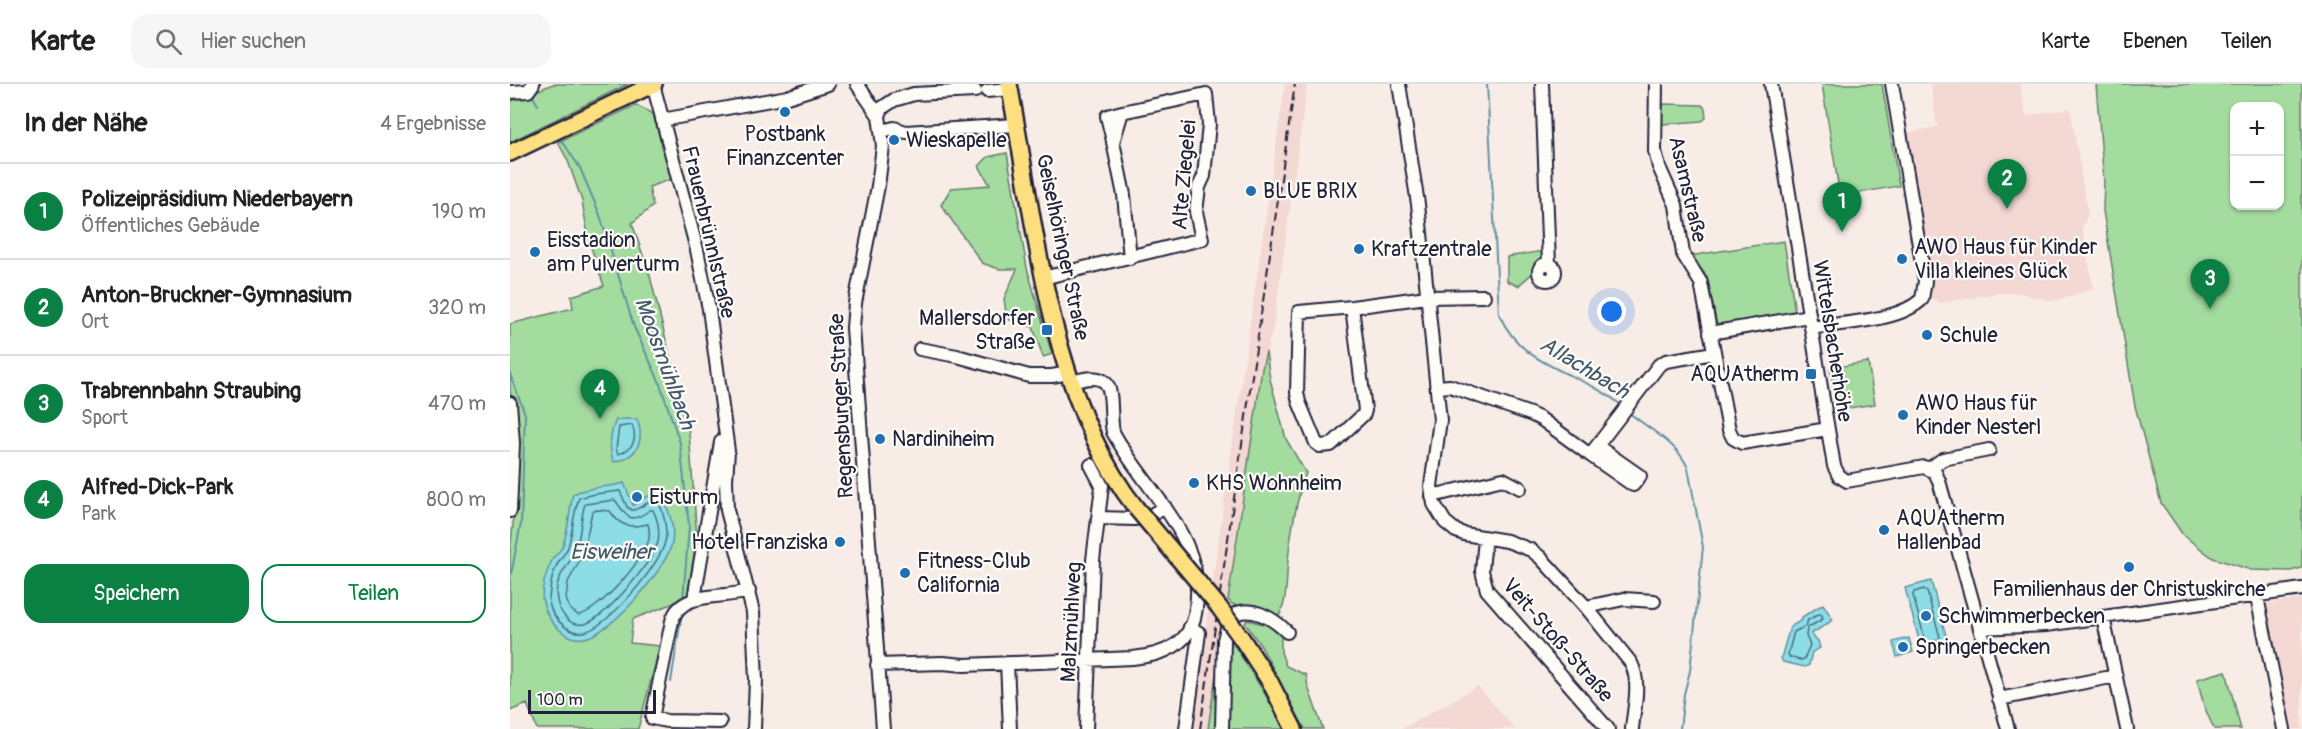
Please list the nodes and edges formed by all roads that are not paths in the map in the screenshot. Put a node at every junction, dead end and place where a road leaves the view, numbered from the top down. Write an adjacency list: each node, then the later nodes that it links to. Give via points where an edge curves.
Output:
1 (533, 84): 11 (street, via 528,91)
2 (653, 84): 13 (street, Frauenbrünnlstraße); 16 (main road)
3 (828, 84): 13 (street, via 801,93)
4 (857, 84): 12 (street)
5 (1399, 84): 21 (street, via 1418,204)
6 (1542, 84): 18 (street)
7 (1656, 84): 24 (street, Asamstraße, via 1655,151 1676,205 1683,254 1701,283)
8 (1771, 84): 23 (street, Wittelsbacherhöhe)
9 (1892, 84): 23 (street, via 1925,281 1922,299 1895,314)
10 (1009, 87): 12 (street, via 903,97 886,105); 14 (main road, Geiselhöringer Straße)
11 (510, 92)
12 (879, 116): 15 (street, Regensburger Straße)
13 (662, 120): 30 (street, Frauenbrünnlstraße, via 703,277)
14 (1016, 125): 15 (street); 19 (main road, Geiselhöringer Straße)
15 (882, 131): 55 (street, Regensburger Straße, via 878,186 853,328)
16 (510, 153)
17 (1130, 258): 17 (street, Alte Ziegelei, via 1124,195 1113,142 1122,112 1206,94 1209,115 1204,176 1196,212 1202,238); 19 (street, Alte Ziegelei)
18 (1549, 264)
19 (1043, 278): 27 (main road, Geiselhöringer Straße)
20 (1484, 296): 21 (street)
21 (1427, 297): 22 (street); 28 (street)
22 (1353, 308): 22 (street, via 1299,312 1299,402 1316,442 1324,447 1331,445 1365,410)
23 (1810, 322): 24 (street); 31 (street, Wittelsbacherhöhe)
24 (1710, 333): 26 (street, Asamstraße)
25 (920, 349): 27 (street, via 1029,376)
26 (1714, 352): 31 (street, Asamstraße, via 1729,430 1737,441 1748,443); 32 (street, via 1659,365)
27 (1071, 378): 39 (street, via 1092,378 1109,387 1113,432); 65 (main road, Geiselhöringer Straße, bridge, via 1100,453 1136,508 1242,639)
28 (1437, 387): 32 (street, via 1450,386 1530,414); 38 (street, via 1440,420)
29 (510, 403): 40 (street)
30 (724, 426): 44 (street, Frauenbrünnlstraße, via 728,451 727,510); 47 (street, Frauenbrünnlstraße)
31 (1828, 429): 36 (street, Wittelsbacherhöhe, via 1834,466 1847,481)
32 (1594, 450): 35 (street)
33 (1989, 450): 36 (street, Wittelsbacherhöhe, via 1943,459)
34 (1090, 465): 41 (street, Malzmühlweg, via 1102,486)
35 (1619, 468)
36 (1929, 469): 51 (street, via 1939,481)
37 (1520, 488): 38 (street, via 1503,479)
38 (1432, 496): 42 (street, via 1437,512 1450,527)
39 (1165, 507): 41 (street, via 1148,517); 50 (street, via 1194,565 1197,604)
40 (510, 511)
41 (1099, 518): 53 (street, Malzmühlweg)
42 (1485, 538): 48 (street, via 1531,550); 66 (street, Veit-Stoß-Straße, via 1482,571 1487,590)
43 (2302, 589): 45 (street)
44 (749, 591): 47 (street); 59 (street, Frauenbrünnlstraße, via 754,634)
45 (2257, 597): 49 (street); 70 (street)
46 (1654, 601): 48 (street, via 1624,600)
47 (686, 603): 58 (street, Frauenbrünnlstraße, via 672,621 652,718)
48 (1586, 607): 67 (street, via 1635,672)
49 (2103, 617): 51 (street); 56 (street)
50 (1190, 627): 53 (street, via 1179,643 1158,655); 63 (street, via 1199,633)
51 (1980, 628): 57 (street)
52 (1287, 633): 64 (street, via 1277,623 1252,612 1242,611 1230,617 1224,640)
53 (1088, 660): 54 (street); 62 (street, Malzmühlweg)
54 (1007, 663): 55 (street); 61 (street)
55 (877, 665): 60 (street, Regensburger Straße)
56 (2116, 676): 57 (street); 69 (street)
57 (1999, 699): 68 (street)
58 (720, 722)
59 (754, 729)
60 (883, 729)
61 (1010, 729)
62 (1086, 729)
63 (1186, 729)
64 (1221, 729)
65 (1294, 729)
66 (1608, 729)
67 (1632, 729)
68 (2008, 729)
69 (2127, 729)
70 (2284, 729)

